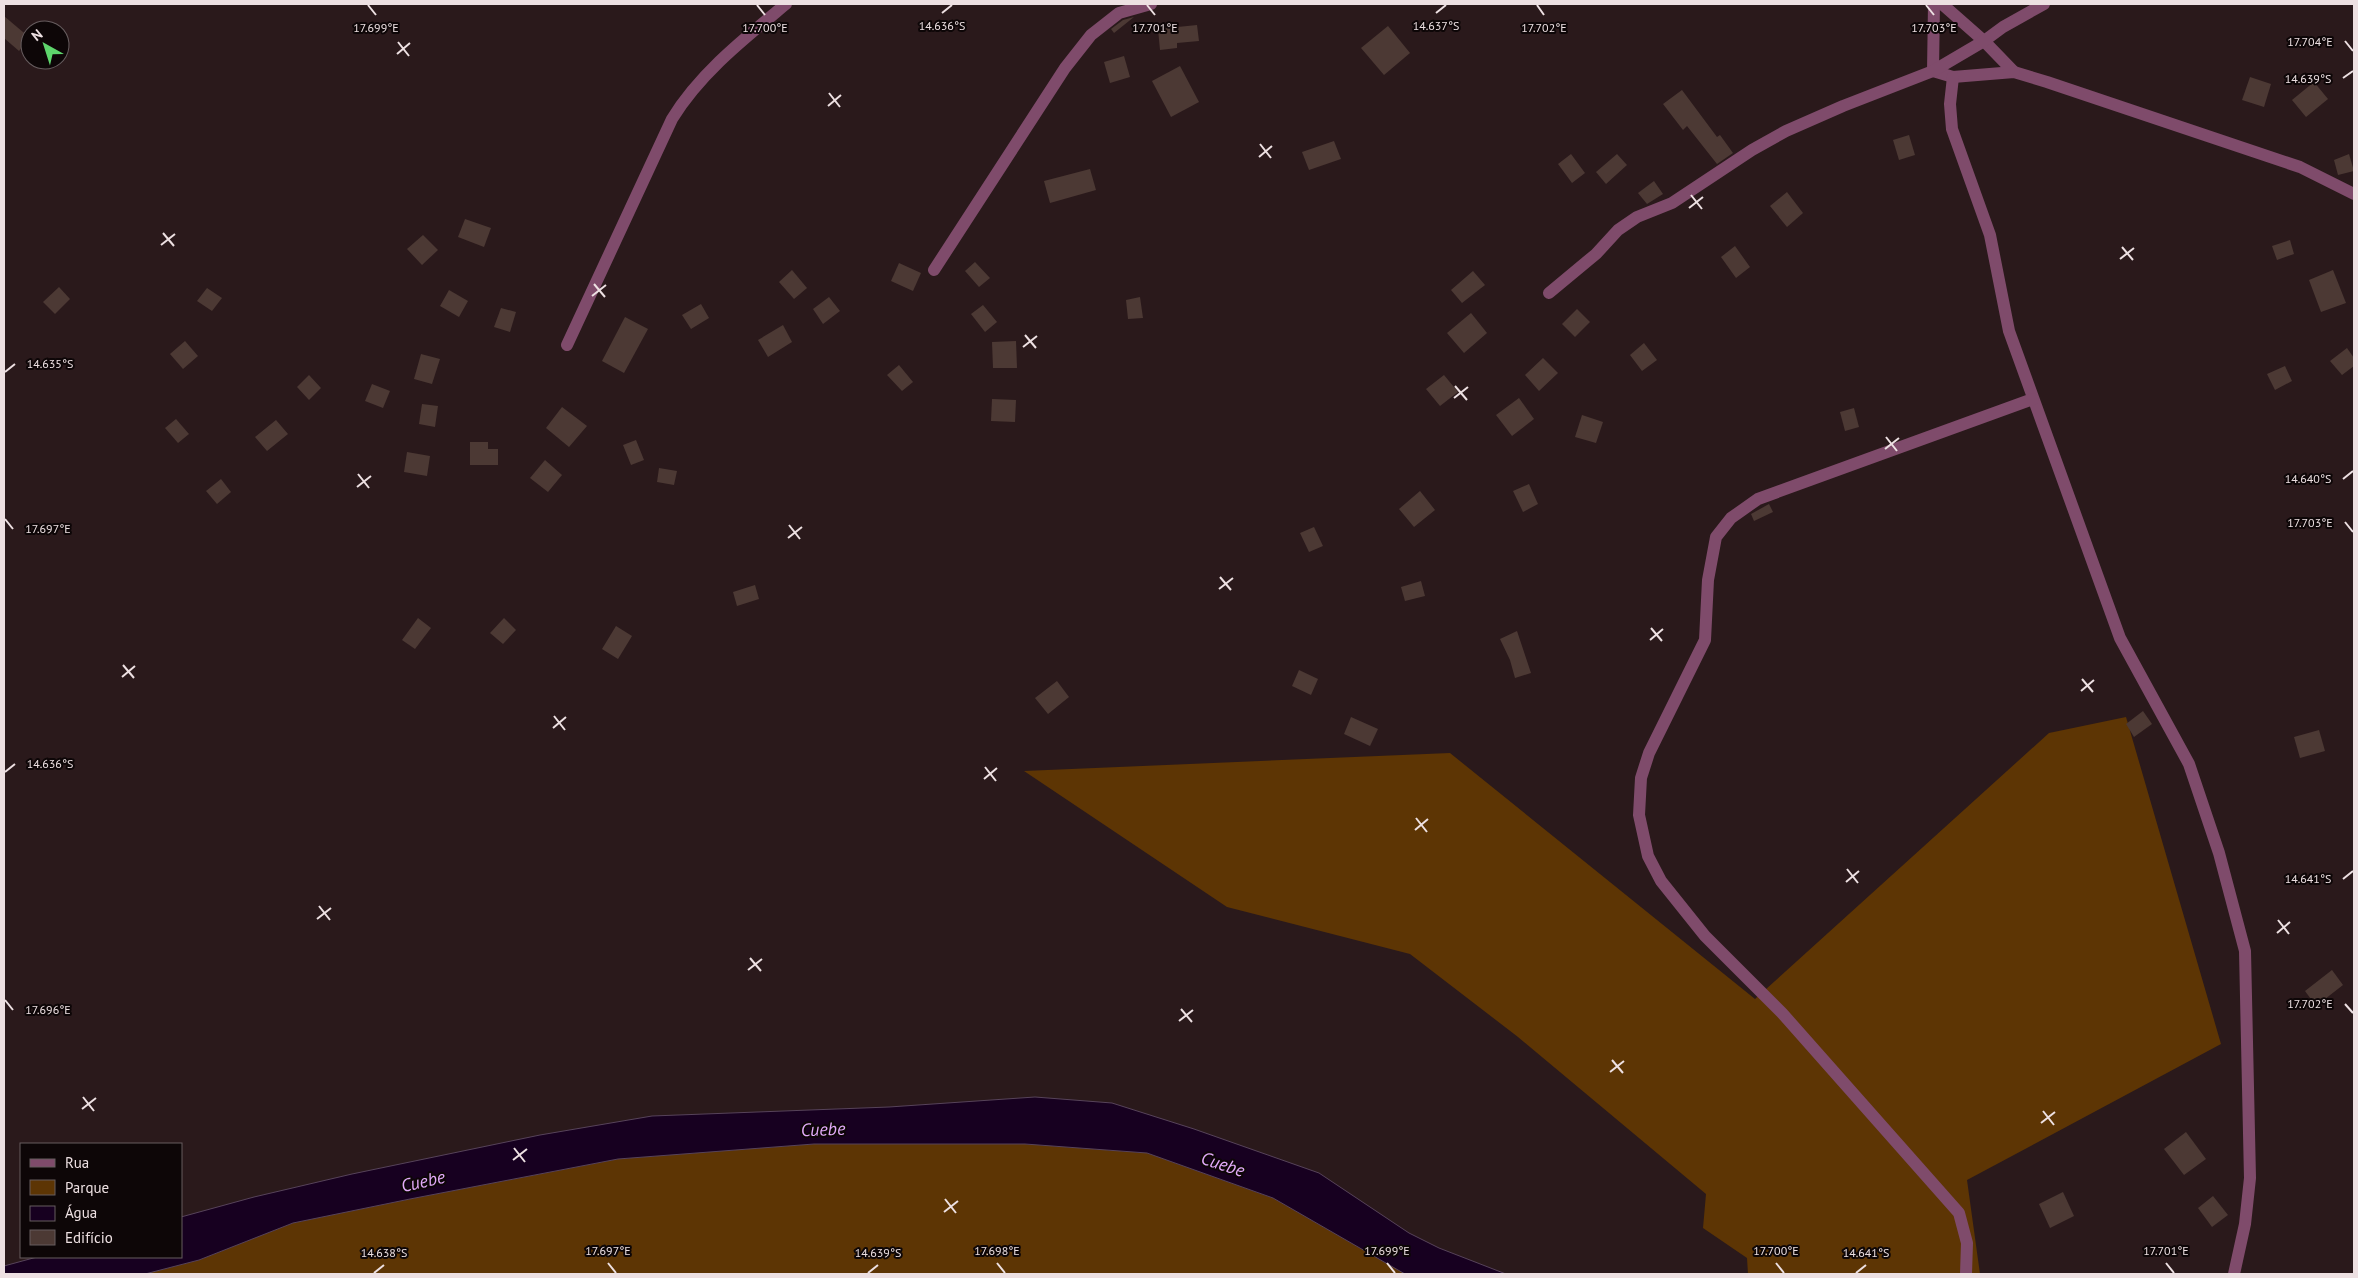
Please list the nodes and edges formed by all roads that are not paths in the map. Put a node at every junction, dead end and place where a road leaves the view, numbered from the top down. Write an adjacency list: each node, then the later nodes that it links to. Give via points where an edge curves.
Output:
1 (786, 4): 13 (street, via 742,40 686,97 672,119)
2 (1151, 4): 11 (street, via 1119,13 1091,35 1065,68)
3 (1934, 4): 7 (street)
4 (1942, 4): 6 (street)
5 (2044, 4): 6 (street)
6 (1984, 40): 7 (street); 8 (street)
7 (1933, 71): 9 (street); 12 (street, via 1842,106 1752,150 1672,203 1637,217 1618,230 1596,254)
8 (2014, 72): 9 (street); 10 (street, via 2300,167)
9 (1953, 77): 14 (street, via 1952,129 1990,235 2009,330)
10 (2354, 194)
11 (934, 270)
12 (1549, 293)
13 (567, 345)
14 (2033, 399): 15 (street, via 1758,499 1730,518 1716,537 1712,551 1705,640 1649,752 1641,778 1639,815 1648,856 1661,881 1705,936 1782,1013 1959,1213 1967,1243); 16 (street, via 2120,638 2189,764 2229,886 2245,951 2250,1178 2245,1224)
15 (1966, 1274)
16 (2234, 1274)

